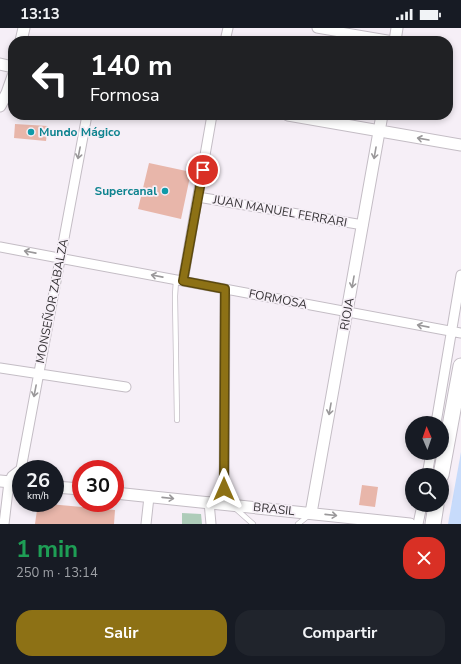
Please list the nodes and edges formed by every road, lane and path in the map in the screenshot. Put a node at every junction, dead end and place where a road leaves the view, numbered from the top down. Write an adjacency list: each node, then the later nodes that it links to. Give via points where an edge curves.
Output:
1 (317, 28): 2 (street)
2 (364, 36)
3 (8, 91): 4 (street)
4 (0, 106)
5 (86, 120): 14 (street, MONSEÑOR ZABALZA, one-way to 14)
6 (211, 120): 11 (street)
7 (316, 120): 9 (street)
8 (381, 120): 9 (street, RIOJA)
9 (379, 131): 10 (street, one-way to 9); 12 (street, RIOJA, one-way to 12)
10 (461, 145)
11 (198, 197): 12 (street, JUAN MANUEL FERRARI); 16 (street)
12 (363, 225): 18 (street, RIOJA, one-way to 18)
13 (0, 247): 14 (street, FORMOSA, one-way to 13)
14 (60, 258): 16 (street, FORMOSA, one-way to 14); 23 (street, MONSEÑOR ZABALZA)
15 (461, 274): 19 (street)
16 (180, 280): 17 (street, FORMOSA); 26 (lane)
17 (225, 289): 18 (street, FORMOSA); 32 (street)
18 (348, 312): 19 (street, FORMOSA, one-way to 18); 35 (street, RIOJA, one-way to 35)
19 (451, 332): 20 (street, FORMOSA); 25 (street)
20 (461, 333)
21 (461, 366): 27 (highway)
22 (0, 368): 23 (street)
23 (38, 374): 24 (street); 28 (street, MONSEÑOR ZABALZA, one-way to 28, via 21,469)
24 (126, 387)
25 (437, 416)
26 (177, 420)
27 (443, 468)
28 (4, 481): 37 (street)
29 (124, 494): 30 (street, BRASIL)
30 (149, 497): 31 (street, BRASIL, one-way to 31); 38 (street)
31 (209, 502): 32 (street, BRASIL); 39 (street)
32 (227, 504): 35 (street, BRASIL); 40 (lane)
33 (421, 512): 43 (street)
34 (435, 512): 44 (highway)
35 (311, 513): 36 (street, BRASIL, one-way to 36); 41 (lane)
36 (367, 522): 42 (street, BRASIL)
37 (4, 524)
38 (146, 524)
39 (211, 524)
40 (253, 524)
41 (298, 524)
42 (410, 524)
43 (418, 524)
44 (433, 524)

